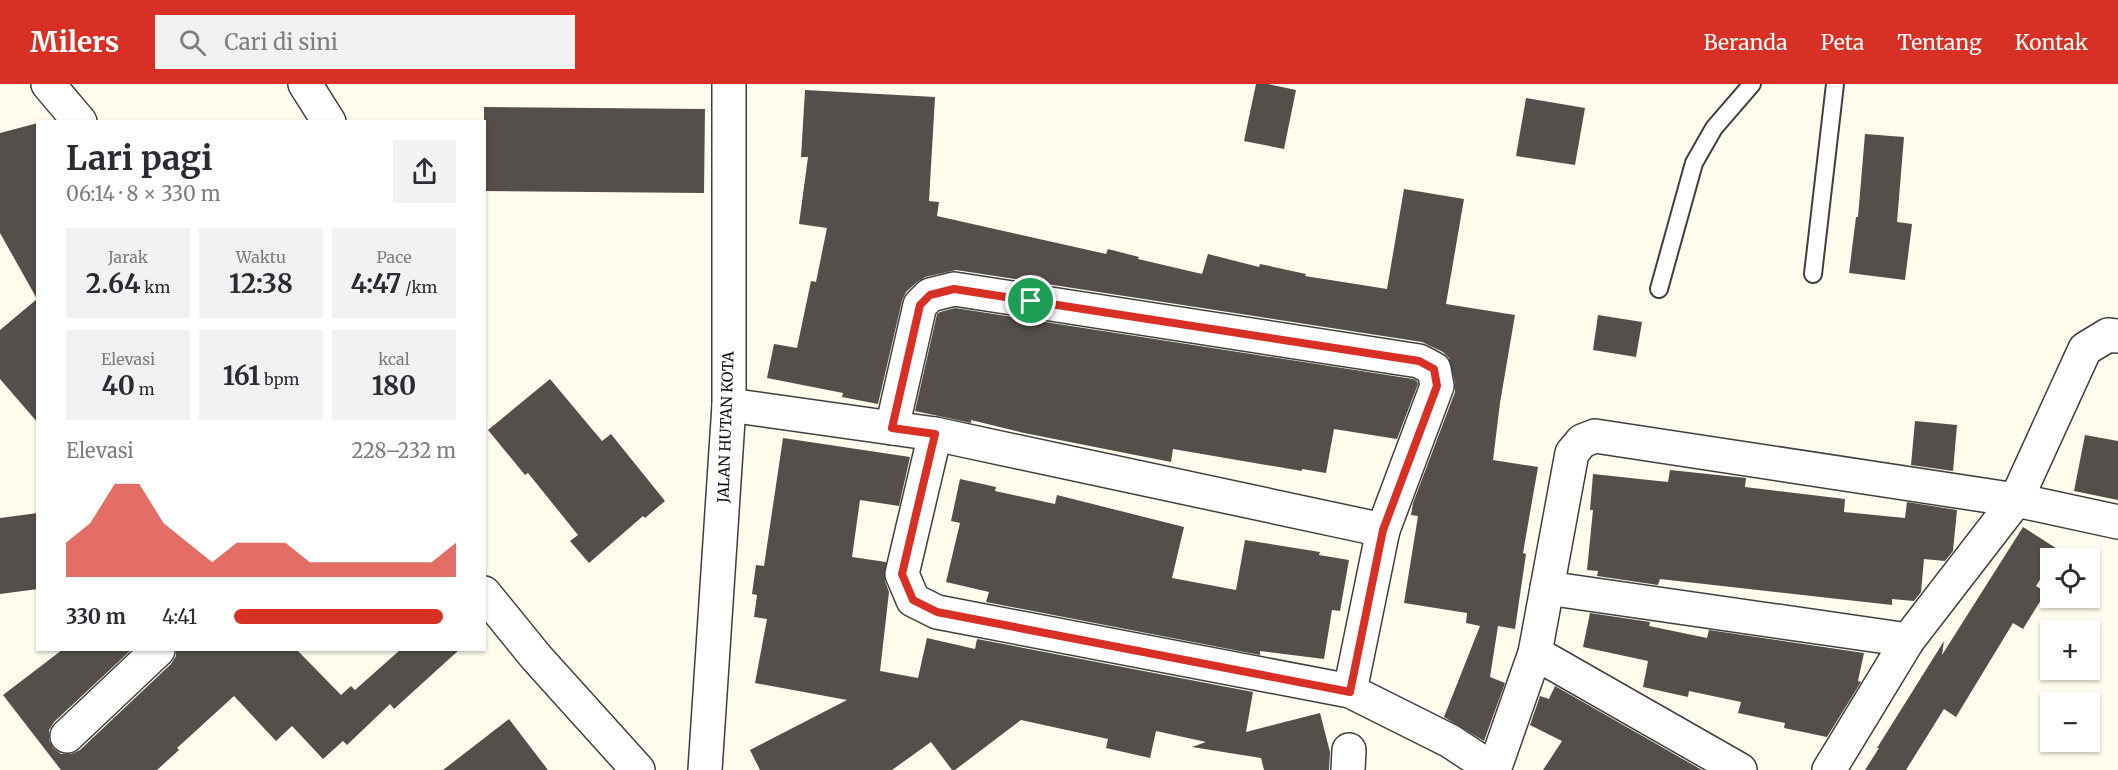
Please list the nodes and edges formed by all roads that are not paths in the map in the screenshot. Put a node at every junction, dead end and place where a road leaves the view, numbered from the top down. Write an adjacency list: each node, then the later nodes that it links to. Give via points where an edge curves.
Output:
1 (48, 84): 6 (street)
2 (305, 84): 7 (street)
3 (729, 84): 11 (street, JALAN HUTAN KOTA)
4 (1752, 84): 9 (lane, via 1714,128 1694,163)
5 (1836, 84): 8 (lane)
6 (78, 120)
7 (328, 120)
8 (1813, 274)
9 (1659, 289)
10 (2118, 336): 14 (street, via 2108,335 2085,349)
11 (729, 405): 12 (street); 25 (street, JALAN HUTAN KOTA)
12 (892, 428): 13 (street); 16 (street, via 920,305 930,295 954,289 1419,361 1434,369 1437,386)
13 (935, 434): 16 (street); 22 (street, via 902,574 913,600 937,612)
14 (2016, 500): 15 (street); 17 (street, via 1595,436 1582,441 1572,453); 19 (street)
15 (2118, 522)
16 (1383, 530): 22 (street)
17 (1547, 588): 19 (street); 21 (street)
18 (486, 595): 24 (street)
19 (1908, 640): 28 (street)
20 (157, 651): 23 (street)
21 (1535, 653): 26 (street); 27 (street)
22 (1350, 692): 26 (street, via 1450,741)
23 (67, 736)
24 (639, 770)
25 (705, 770)
26 (1494, 770)
27 (1740, 770)
28 (1829, 770)

